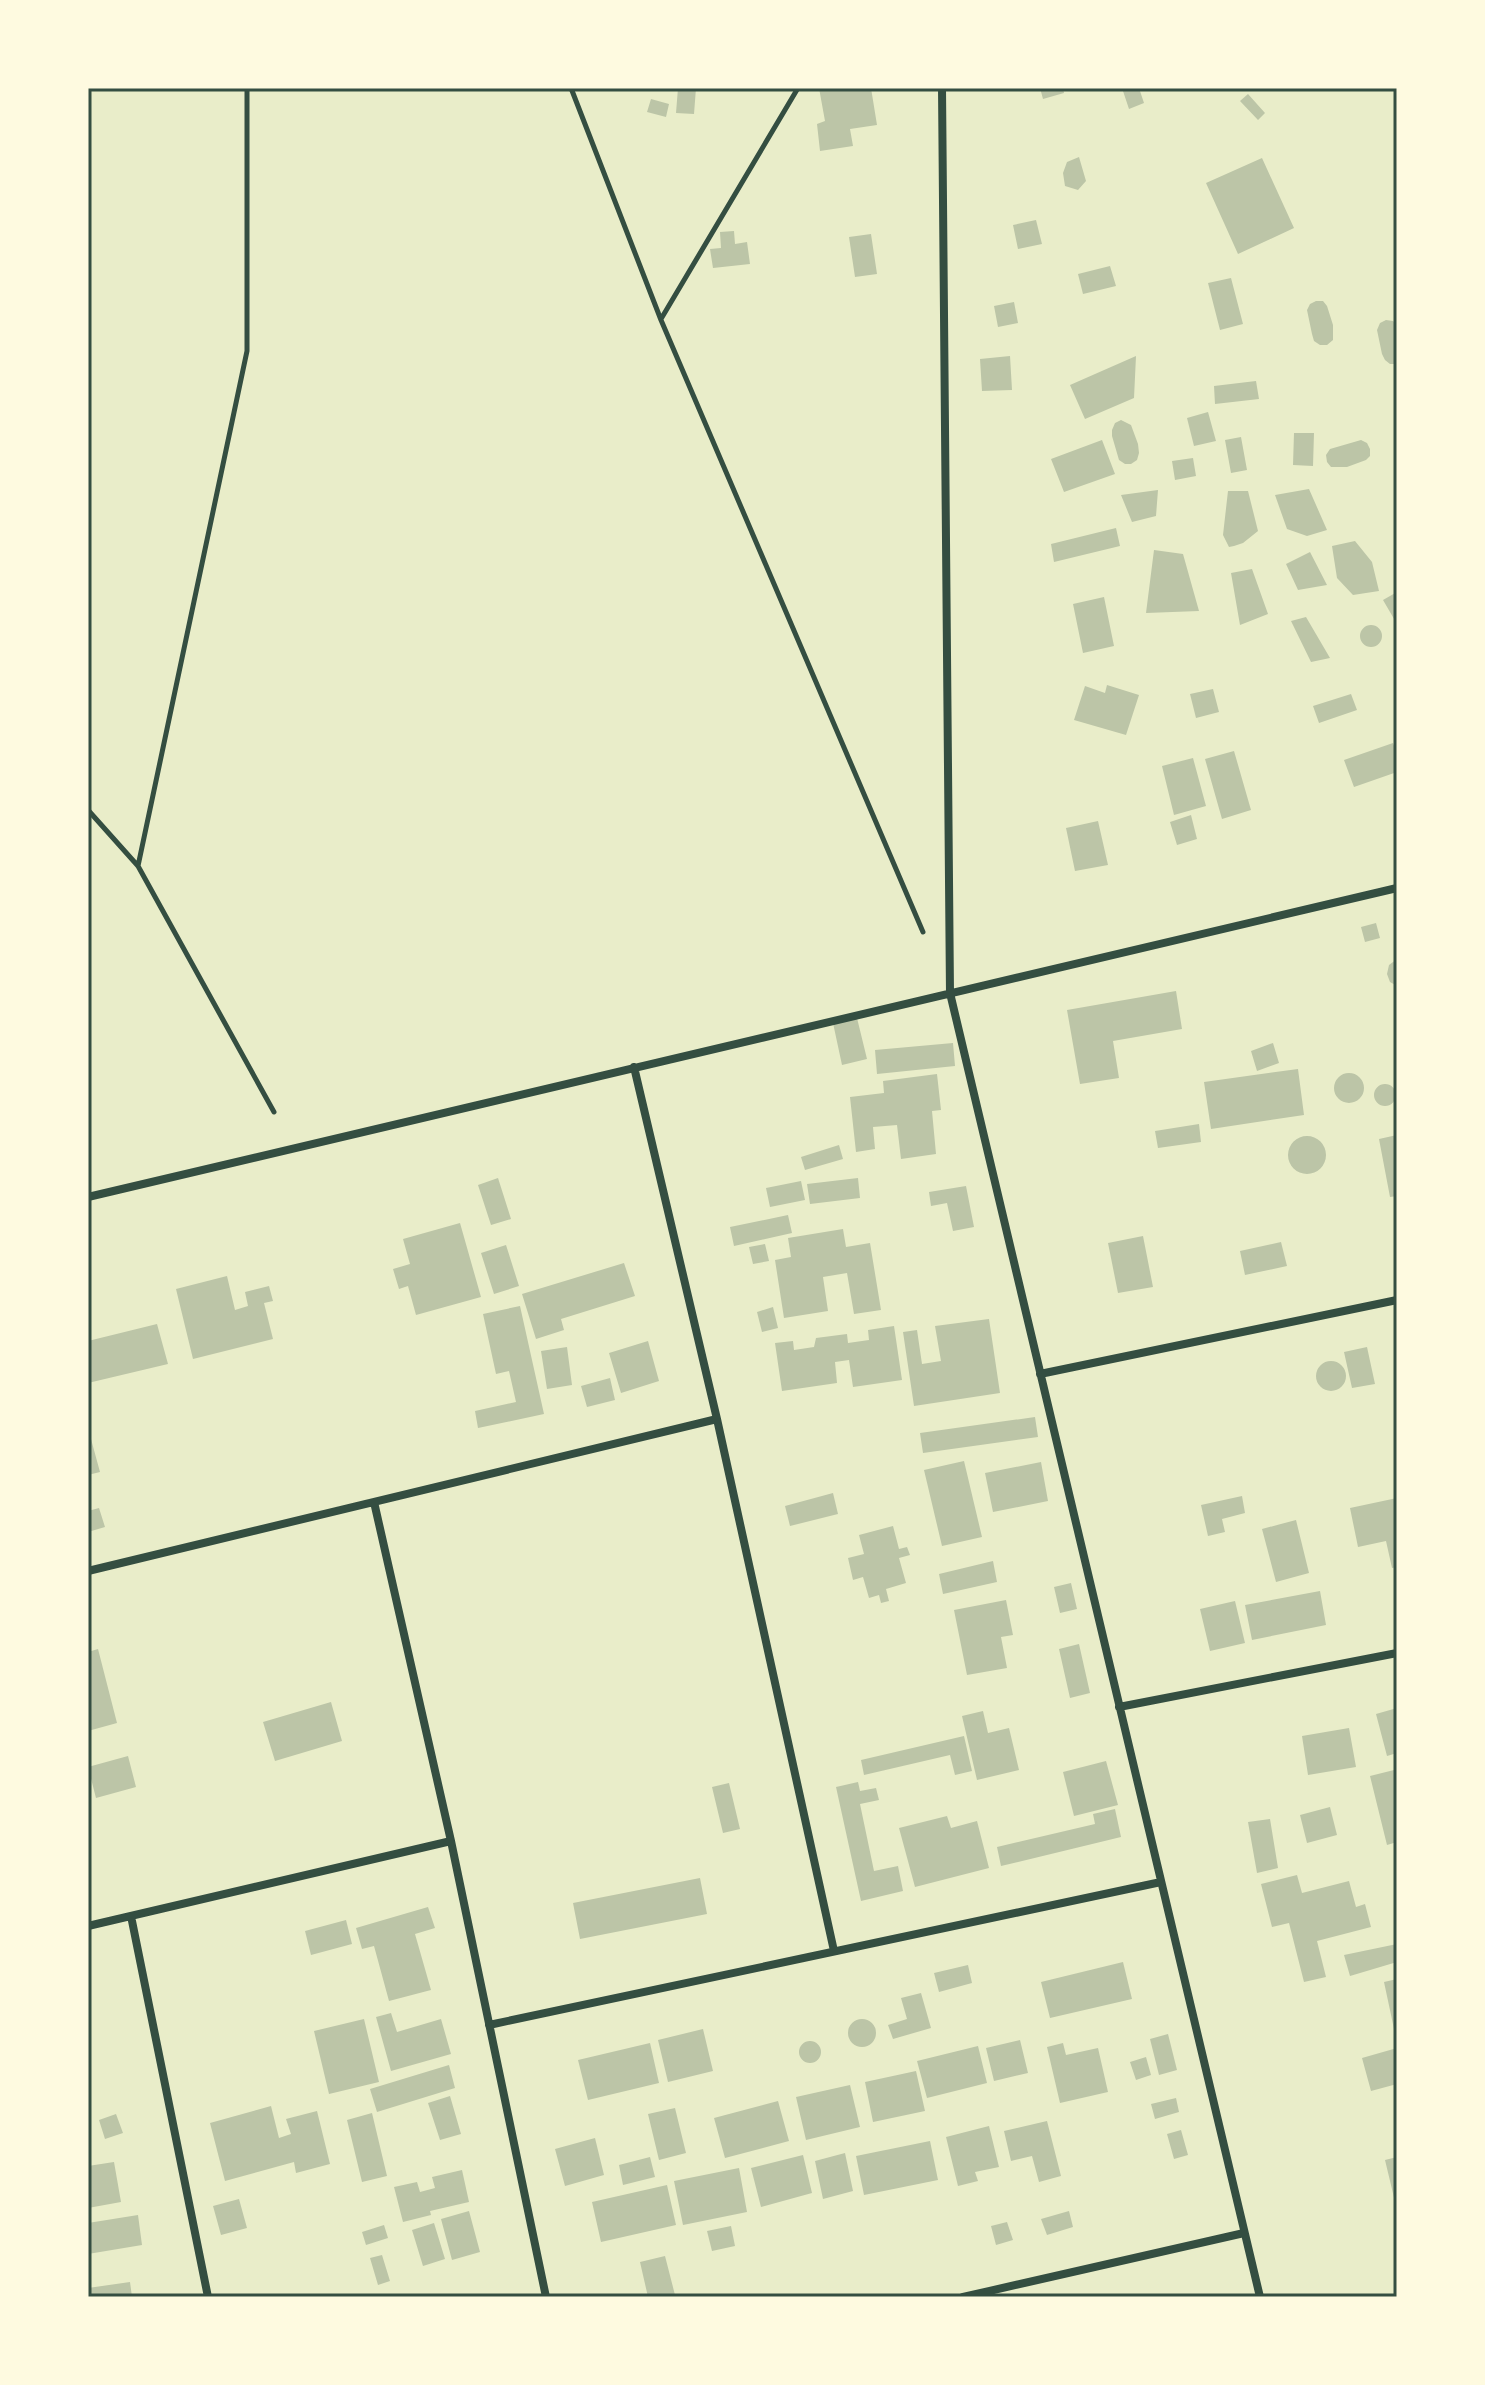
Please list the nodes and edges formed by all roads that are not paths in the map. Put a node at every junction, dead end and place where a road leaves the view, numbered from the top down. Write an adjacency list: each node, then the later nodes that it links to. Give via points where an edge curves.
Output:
1 (942, 88): 3 (street)
2 (1397, 888): 3 (street)
3 (950, 993): 4 (street); 7 (street)
4 (634, 1067): 5 (street); 8 (street)
5 (88, 1197)
6 (1397, 1300): 7 (street)
7 (1040, 1374): 12 (street)
8 (717, 1419): 9 (street); 17 (street)
9 (374, 1502): 10 (street); 13 (street)
10 (88, 1571)
11 (1397, 1653): 12 (street)
12 (1119, 1707): 14 (street)
13 (451, 1841): 15 (street); 18 (street)
14 (1161, 1882): 17 (street); 19 (street)
15 (131, 1916): 16 (street); 20 (street)
16 (88, 1926)
17 (834, 1951): 18 (street)
18 (489, 2025): 21 (street)
19 (1244, 2233): 22 (street); 23 (street)
20 (208, 2297)
21 (546, 2297)
22 (963, 2297)
23 (1260, 2297)

